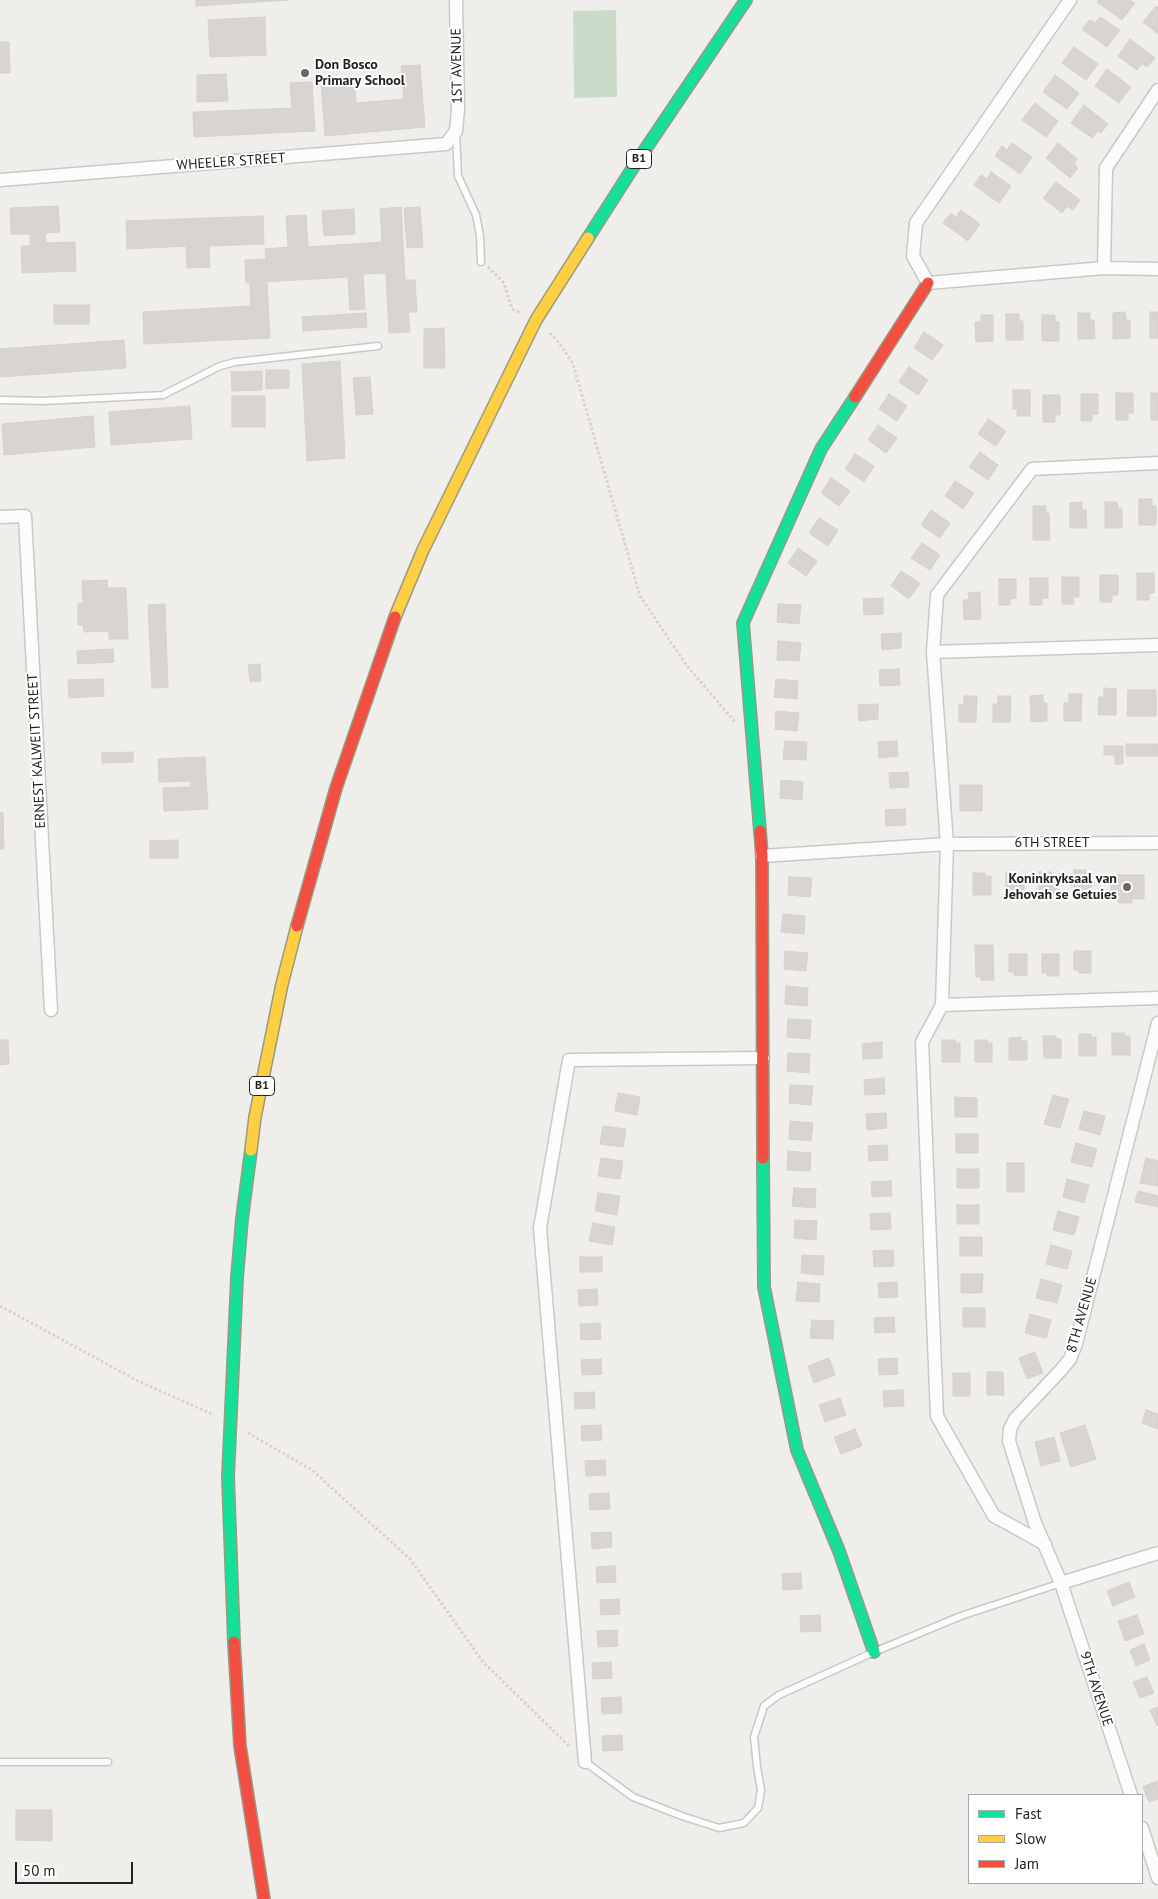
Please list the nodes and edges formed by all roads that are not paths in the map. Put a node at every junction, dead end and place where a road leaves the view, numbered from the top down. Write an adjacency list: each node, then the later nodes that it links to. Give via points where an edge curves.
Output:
1 (456, 0): 5 (street, 1ST AVENUE)
2 (746, 0): 35 (main road, B1, via 536,320 423,550 395,618 336,788 282,984 255,1117 236,1278 228,1477 240,1746)
3 (1070, 0): 10 (street, via 916,223 913,256)
4 (1158, 90): 8 (street, via 1106,168)
5 (456, 131): 6 (street, WHEELER STREET, via 446,144 432,146); 7 (lane, via 458,176 476,215)
6 (0, 180)
7 (481, 262)
8 (1104, 268): 9 (street); 10 (street)
9 (1158, 269)
10 (928, 283): 19 (main road, via 821,449 743,623)
11 (378, 346): 12 (lane, via 235,362 220,366 163,395)
12 (0, 400)
13 (1158, 463): 16 (street, via 1032,469 936,596)
14 (0, 517): 22 (street, ERNEST KALWEIT STREET, via 25,516)
15 (1158, 645): 16 (street)
16 (932, 652): 18 (street)
17 (1158, 843): 18 (street, 6TH STREET)
18 (947, 844): 19 (street, 6TH STREET); 21 (street)
19 (762, 856): 24 (main road)
20 (1158, 998): 21 (street)
21 (942, 1005): 25 (street, via 922,1042 937,1416 994,1516)
22 (51, 1010)
23 (1158, 1023): 25 (street, 8TH AVENUE, via 1076,1344 1070,1359 1015,1419 1010,1429 1009,1441 1035,1523)
24 (763, 1058): 28 (main road, via 764,1287 797,1450 839,1551); 31 (street, via 569,1060 540,1228)
25 (1045, 1544): 27 (street, 8TH AVENUE)
26 (1158, 1553): 27 (street)
27 (1061, 1583): 28 (lane, via 961,1616); 32 (street, 9TH AVENUE)
28 (874, 1652): 31 (lane, via 779,1695 764,1706 754,1737 761,1790 758,1808 744,1823 719,1828 682,1816 633,1797)
29 (0, 1762): 30 (lane)
30 (108, 1762)
31 (585, 1762)
32 (1131, 1794)
33 (1143, 1831): 34 (street)
34 (1158, 1878)
35 (264, 1899)

